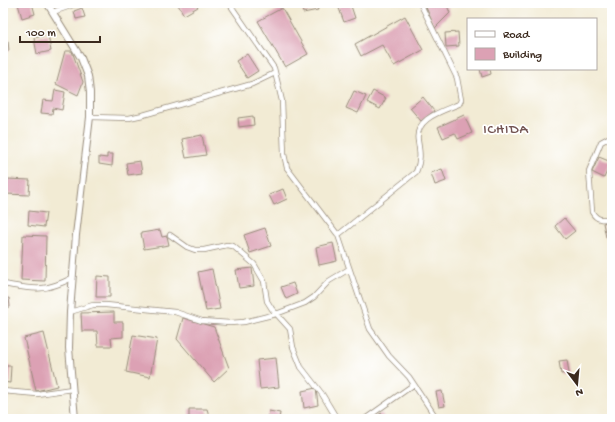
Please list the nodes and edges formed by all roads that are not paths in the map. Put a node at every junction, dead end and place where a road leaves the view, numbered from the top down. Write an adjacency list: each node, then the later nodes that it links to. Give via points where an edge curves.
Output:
1 (47, 3): 5 (main road)
2 (79, 3): 5 (street)
3 (228, 3): 6 (street, via 272,65)
4 (420, 3): 11 (street, via 457,78 461,100 459,104 422,122 417,137 421,161 416,172)
5 (53, 12): 7 (main road, via 88,76)
6 (274, 73): 7 (street, via 252,84 143,115 129,118); 11 (street, via 282,101 287,168)
7 (90, 117): 13 (main road)
8 (612, 136): 9 (street, via 601,142 589,171 592,212 602,220)
9 (612, 218)
10 (170, 235): 16 (street, via 195,250 227,245 241,251 264,280 268,301)
11 (338, 235): 12 (street)
12 (349, 269): 16 (street, via 329,281 305,303); 17 (street, via 370,329)
13 (72, 278): 14 (street, via 48,288 22,288); 15 (main road)
14 (3, 284)
15 (70, 312): 16 (street, via 93,305 113,305 175,312 202,321 230,323); 18 (main road)
16 (276, 314): 21 (street, via 290,329 293,347 301,367)
17 (413, 385): 22 (street); 23 (street)
18 (72, 389): 19 (street, via 37,394); 20 (main road)
19 (3, 391)
20 (75, 419)
21 (337, 419)
22 (365, 419)
23 (437, 419)

